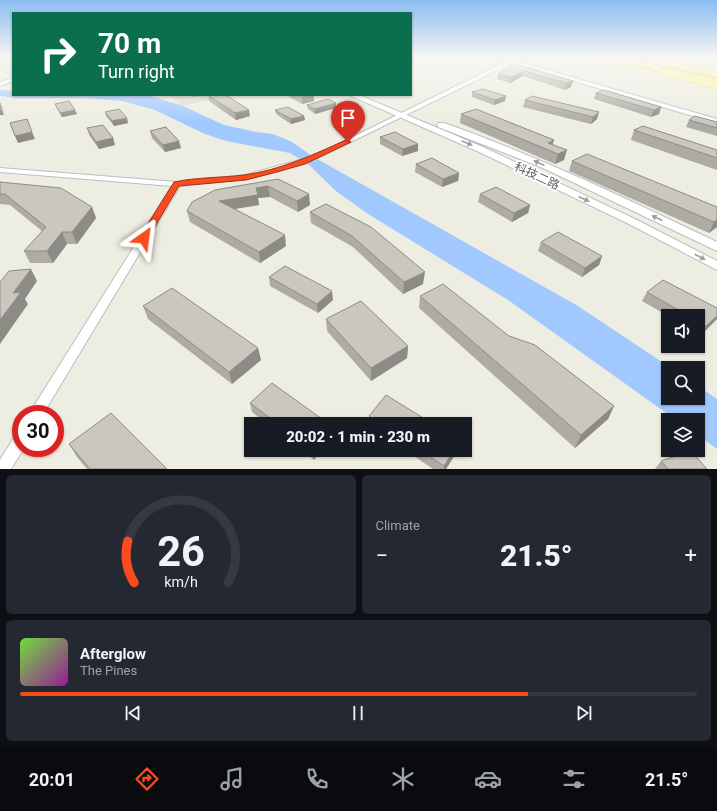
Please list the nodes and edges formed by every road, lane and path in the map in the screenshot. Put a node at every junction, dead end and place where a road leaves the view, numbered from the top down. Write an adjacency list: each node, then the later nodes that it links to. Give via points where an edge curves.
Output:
1 (11, 80): 6 (street)
2 (475, 80): 10 (street)
3 (576, 80): 11 (street)
4 (699, 80): 7 (main road)
5 (701, 80): 7 (highway)
6 (0, 84)
7 (717, 84)
8 (356, 96): 10 (street, 科技二路)
9 (366, 96): 10 (street, 科技二路)
10 (402, 114): 13 (street, via 302,162 246,177); 14 (street, 科技二路, one-way to 10, via 608,194 489,141); 15 (street, 科技二路, one-way to 15, via 633,222)
11 (717, 121)
12 (0, 170): 13 (street)
13 (177, 184): 16 (street)
14 (717, 247)
15 (717, 266)
16 (42, 405)
17 (12, 454): 18 (street)
18 (3, 469)

